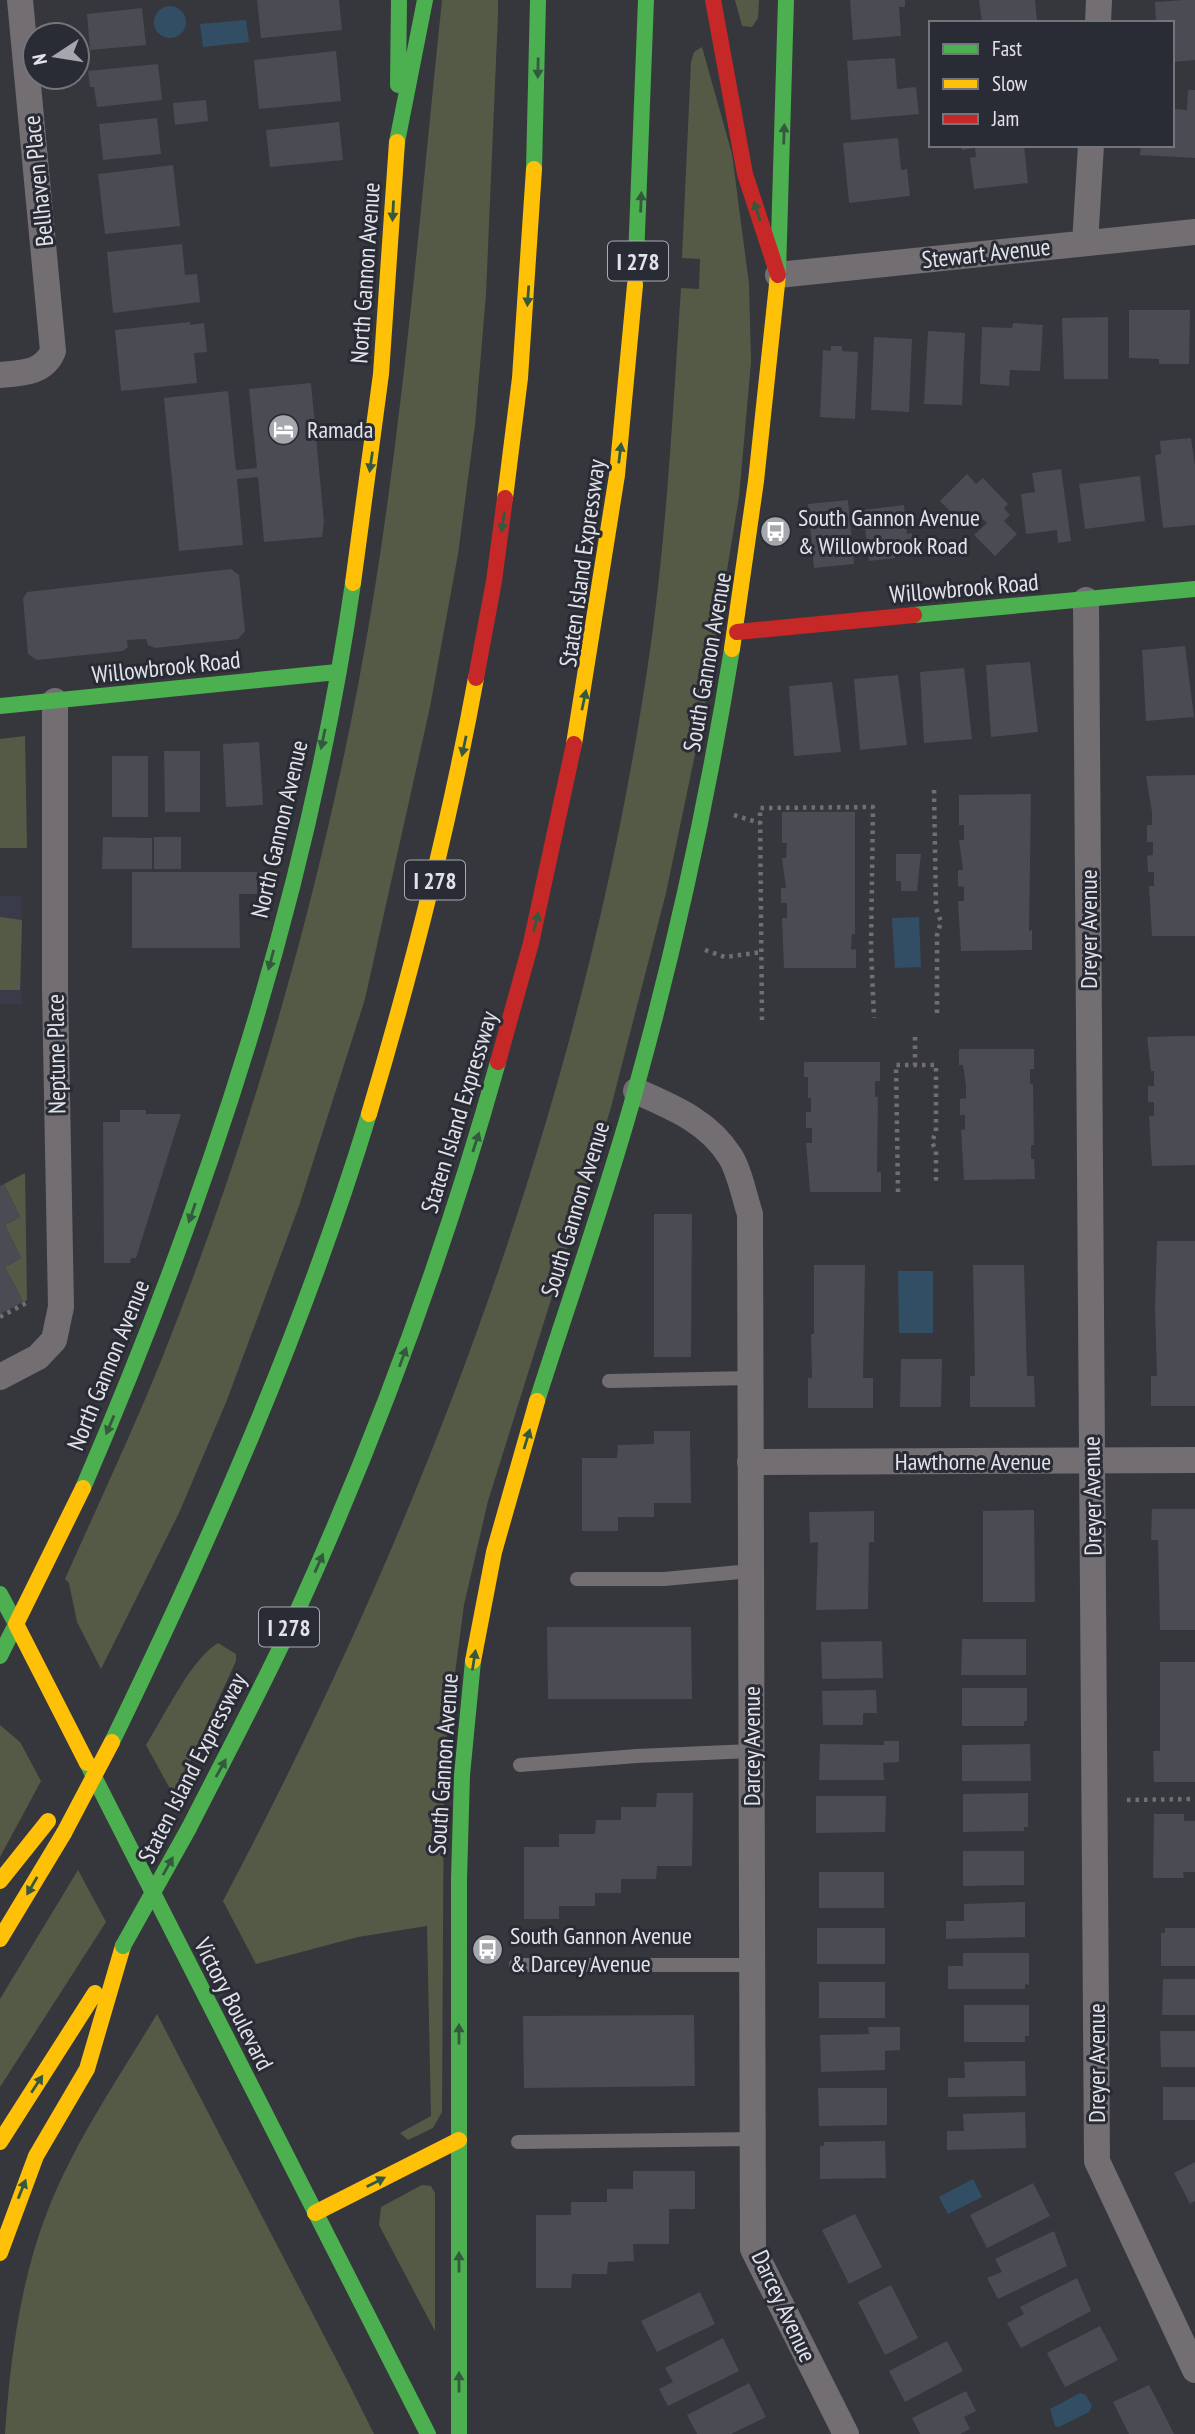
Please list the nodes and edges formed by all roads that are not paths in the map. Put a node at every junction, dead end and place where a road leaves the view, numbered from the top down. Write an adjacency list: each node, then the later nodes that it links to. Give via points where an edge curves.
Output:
1 (399, 0): 10 (main road, North Gannon Avenue)
2 (425, 0): 10 (main road)
3 (538, 0): 34 (main road, I 278, one-way to 34, via 531,236 520,390 486,627 442,854 404,1004 330,1241 251,1448)
4 (646, 0): 39 (main road, Staten Island Expressway / I 278, one-way to 4, bridge, via 228,1755 298,1611 379,1421 480,1127 526,965 589,677 614,508 641,216)
5 (713, 0): 14 (main road, one-way to 5, via 745,174)
6 (786, 0): 14 (main road, South Gannon Avenue, one-way to 6)
7 (1099, 0): 9 (street)
8 (14, 2): 15 (street, Bellhaven Place, via 54,339 49,362 38,369)
9 (1098, 21)
10 (397, 142): 19 (main road, North Gannon Avenue, one-way to 19, via 372,455)
11 (1091, 147): 13 (street)
12 (1195, 232): 13 (street, Stewart Avenue)
13 (1085, 243): 14 (street, Stewart Avenue)
14 (778, 275): 18 (main road, South Gannon Avenue, via 756,500)
15 (0, 375)
16 (1195, 589): 17 (main road, Willowbrook Road)
17 (1086, 600): 18 (main road, Willowbrook Road); 27 (street, Dreyer Avenue)
18 (737, 632): 22 (main road, South Gannon Avenue, via 694,860)
19 (337, 672): 20 (main road, Willowbrook Road); 32 (main road, North Gannon Avenue, one-way to 32, via 271,957 189,1224 107,1432)
20 (55, 701): 21 (main road, Willowbrook Road); 23 (street, Neptune Place, via 61,1307 54,1340 38,1357)
21 (0, 706)
22 (636, 1091): 24 (street, Darcey Avenue, via 682,1111 708,1129 731,1158 750,1214); 43 (main road, South Gannon Avenue, one-way to 22, via 458,1847 468,1696 481,1617 518,1466)
23 (0, 1377)
24 (750, 1378): 25 (lane); 28 (street, Darcey Avenue)
25 (609, 1381)
26 (1195, 1460): 27 (street, Hawthorne Avenue)
27 (1092, 1461): 28 (street, Hawthorne Avenue); 48 (street, Dreyer Avenue, via 1097,2161)
28 (750, 1462): 29 (street, Darcey Avenue)
29 (751, 1571): 30 (lane); 35 (street, Darcey Avenue)
30 (577, 1579)
31 (0, 1594): 32 (main road, Victory Boulevard)
32 (16, 1624): 33 (main road, North Gannon Avenue); 46 (main road, Victory Boulevard)
33 (0, 1656)
34 (112, 1742): 37 (main road, bridge); 38 (main road, I 278, one-way to 38, bridge)
35 (751, 1751): 36 (lane); 41 (street, Darcey Avenue)
36 (520, 1765)
37 (0, 1881)
38 (0, 1939)
39 (123, 1946): 44 (main road, Staten Island Expressway / I 278, one-way to 39); 47 (main road, one-way to 39, via 36,2156 87,2068)
40 (516, 1965): 41 (lane)
41 (752, 1965): 42 (street, Darcey Avenue)
42 (753, 2139): 45 (lane); 51 (street, Darcey Avenue, via 753,2249)
43 (459, 2140): 46 (main road, one-way to 43); 50 (main road, South Gannon Avenue, one-way to 43)
44 (0, 2142)
45 (519, 2142)
46 (315, 2213): 49 (main road, Victory Boulevard)
47 (0, 2253)
48 (1195, 2370)
49 (428, 2434)
50 (459, 2434)
51 (846, 2434)

